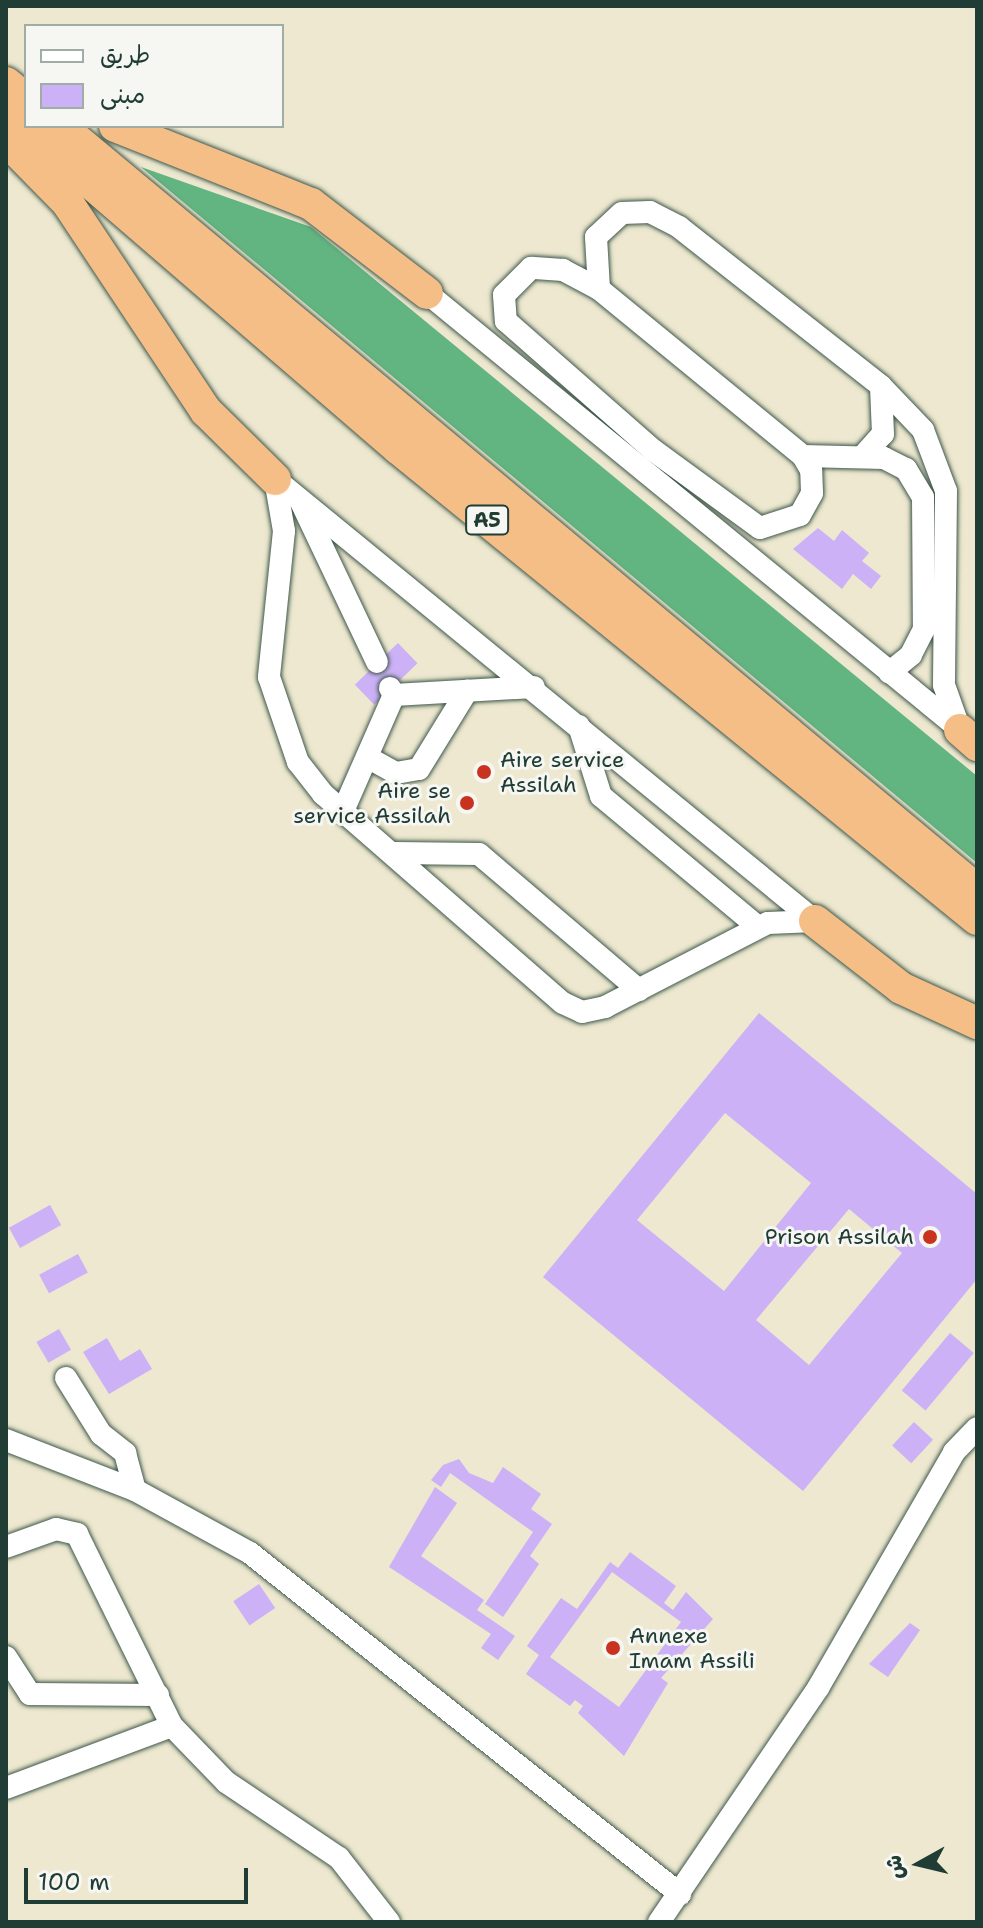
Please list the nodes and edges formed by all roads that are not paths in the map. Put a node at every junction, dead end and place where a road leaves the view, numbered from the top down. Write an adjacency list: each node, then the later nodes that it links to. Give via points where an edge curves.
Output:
1 (6, 63): 2 (highway)
2 (24, 76)
3 (6, 83): 4 (highway)
4 (24, 97)
5 (6, 110): 6 (highway, A5)
6 (24, 126)
7 (27, 128): 27 (highway, A5, via 398,448)
8 (62, 128): 26 (highway, A5)
9 (120, 128): 12 (highway, via 311,204)
10 (6, 140): 16 (highway, via 67,202 206,411)
11 (599, 289): 13 (street, via 592,251 602,227 622,213 650,212 679,227); 14 (street); 14 (street, via 563,270 531,268 504,295 506,321 653,450 760,528 788,524 809,503 813,482)
12 (427, 293): 18 (street)
13 (881, 386): 15 (street, via 883,434); 22 (street, via 923,430 942,472 944,685)
14 (803, 456): 15 (street)
15 (862, 457): 18 (street, via 906,469 925,508 924,629 911,655)
16 (287, 488): 17 (street); 19 (street); 24 (street, via 269,677 298,762)
17 (377, 662)
18 (889, 673): 22 (street)
19 (534, 687): 20 (street); 21 (street)
20 (467, 691): 23 (street, via 392,692); 23 (street, via 419,769 396,773)
21 (579, 726): 28 (street); 29 (street, via 601,796)
22 (969, 737)
23 (367, 757): 24 (street)
24 (343, 811): 25 (street)
25 (395, 853): 30 (street, via 479,854); 30 (street, via 575,1011 605,1007)
26 (977, 890)
27 (977, 919)
28 (815, 921): 29 (street); 31 (highway, via 901,988)
29 (758, 927): 30 (street)
30 (639, 990)
31 (977, 1023)
32 (66, 1378): 35 (street, via 101,1434 125,1453)
33 (977, 1428): 41 (street, via 954,1452 818,1688)
34 (6, 1440): 35 (street)
35 (135, 1490): 41 (street, via 312,1596)
36 (6, 1547): 38 (street, via 56,1529 77,1534)
37 (6, 1657): 38 (street, via 30,1694)
38 (158, 1695): 39 (street)
39 (172, 1726): 40 (street); 42 (street, via 226,1782 339,1858)
40 (6, 1788)
41 (680, 1894): 43 (street)
42 (389, 1922)
43 (659, 1922)

